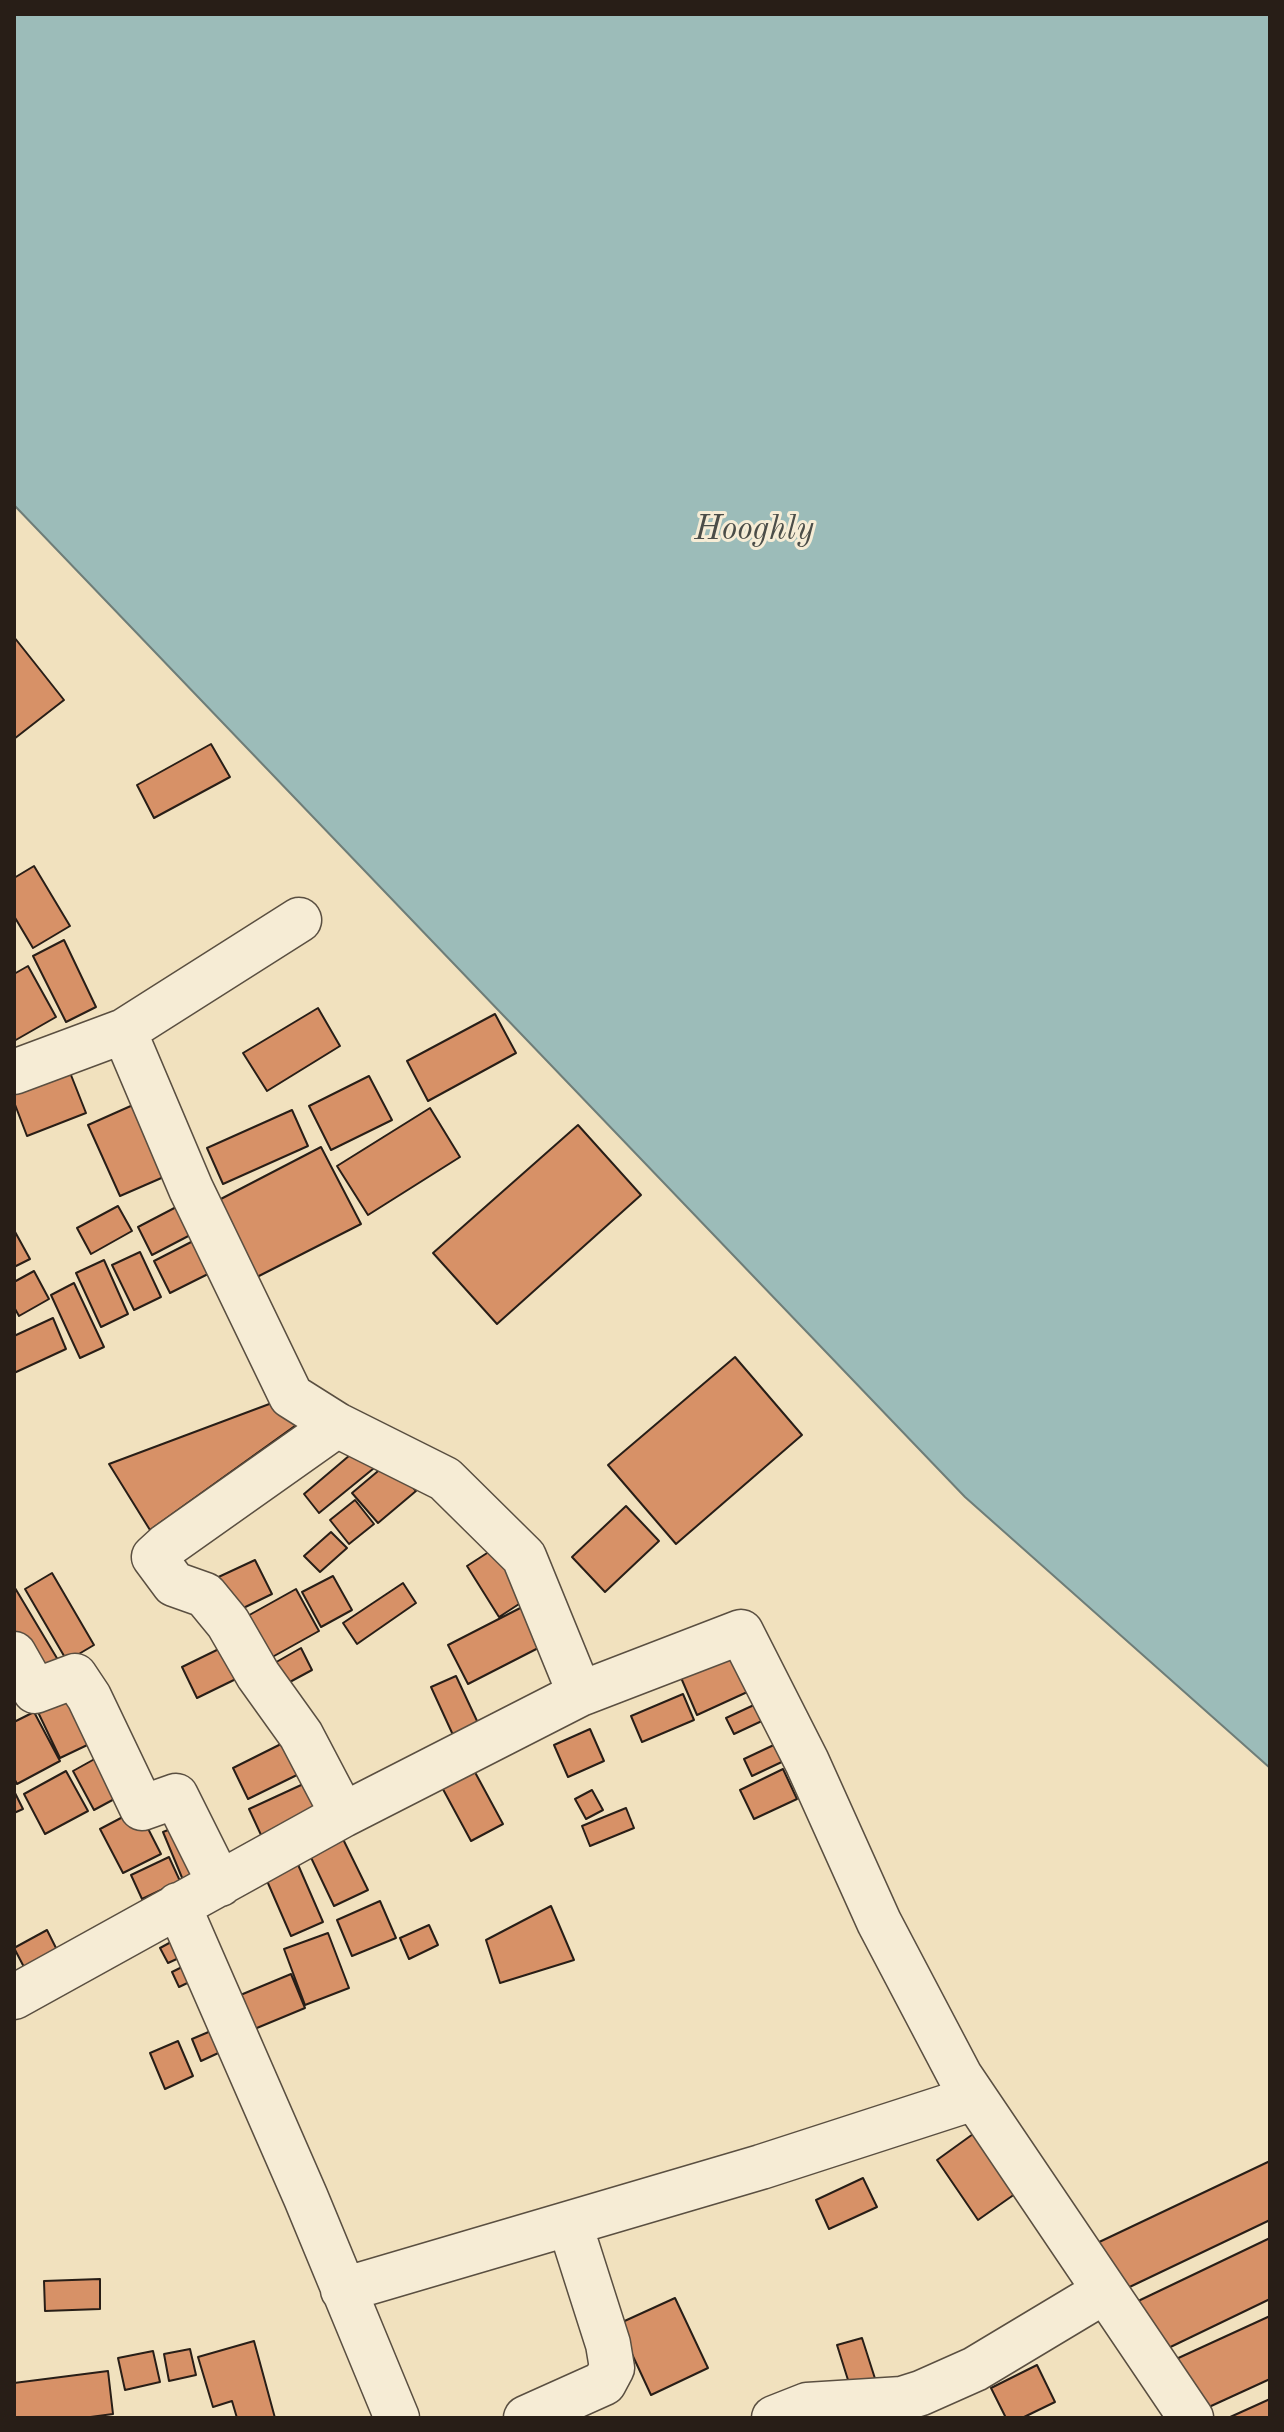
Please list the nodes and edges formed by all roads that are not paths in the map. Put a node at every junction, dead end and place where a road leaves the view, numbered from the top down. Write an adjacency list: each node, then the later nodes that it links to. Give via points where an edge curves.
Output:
1 (299, 920): 2 (street)
2 (124, 1031): 3 (street); 4 (street, via 191,1189 291,1396)
3 (14, 1072)
4 (337, 1425): 6 (street, via 445,1479 524,1557); 7 (street, via 154,1557 174,1584 205,1595 228,1623 301,1735)
5 (14, 1654): 8 (street, via 35,1691 75,1676 142,1808 176,1796)
6 (580, 1694): 7 (street); 11 (street, via 741,1632 879,1922)
7 (343, 1815): 8 (street)
8 (220, 1884): 9 (street)
9 (178, 1905): 10 (street); 13 (street)
10 (14, 1997)
11 (974, 2098): 12 (street); 14 (street)
12 (570, 2225): 13 (street); 16 (street, via 612,2368 604,2383)
13 (343, 2290): 15 (street)
14 (1105, 2291): 17 (street, via 975,2369 921,2393 807,2405); 18 (street)
15 (397, 2418)
16 (526, 2418)
17 (774, 2418)
18 (1191, 2418)

